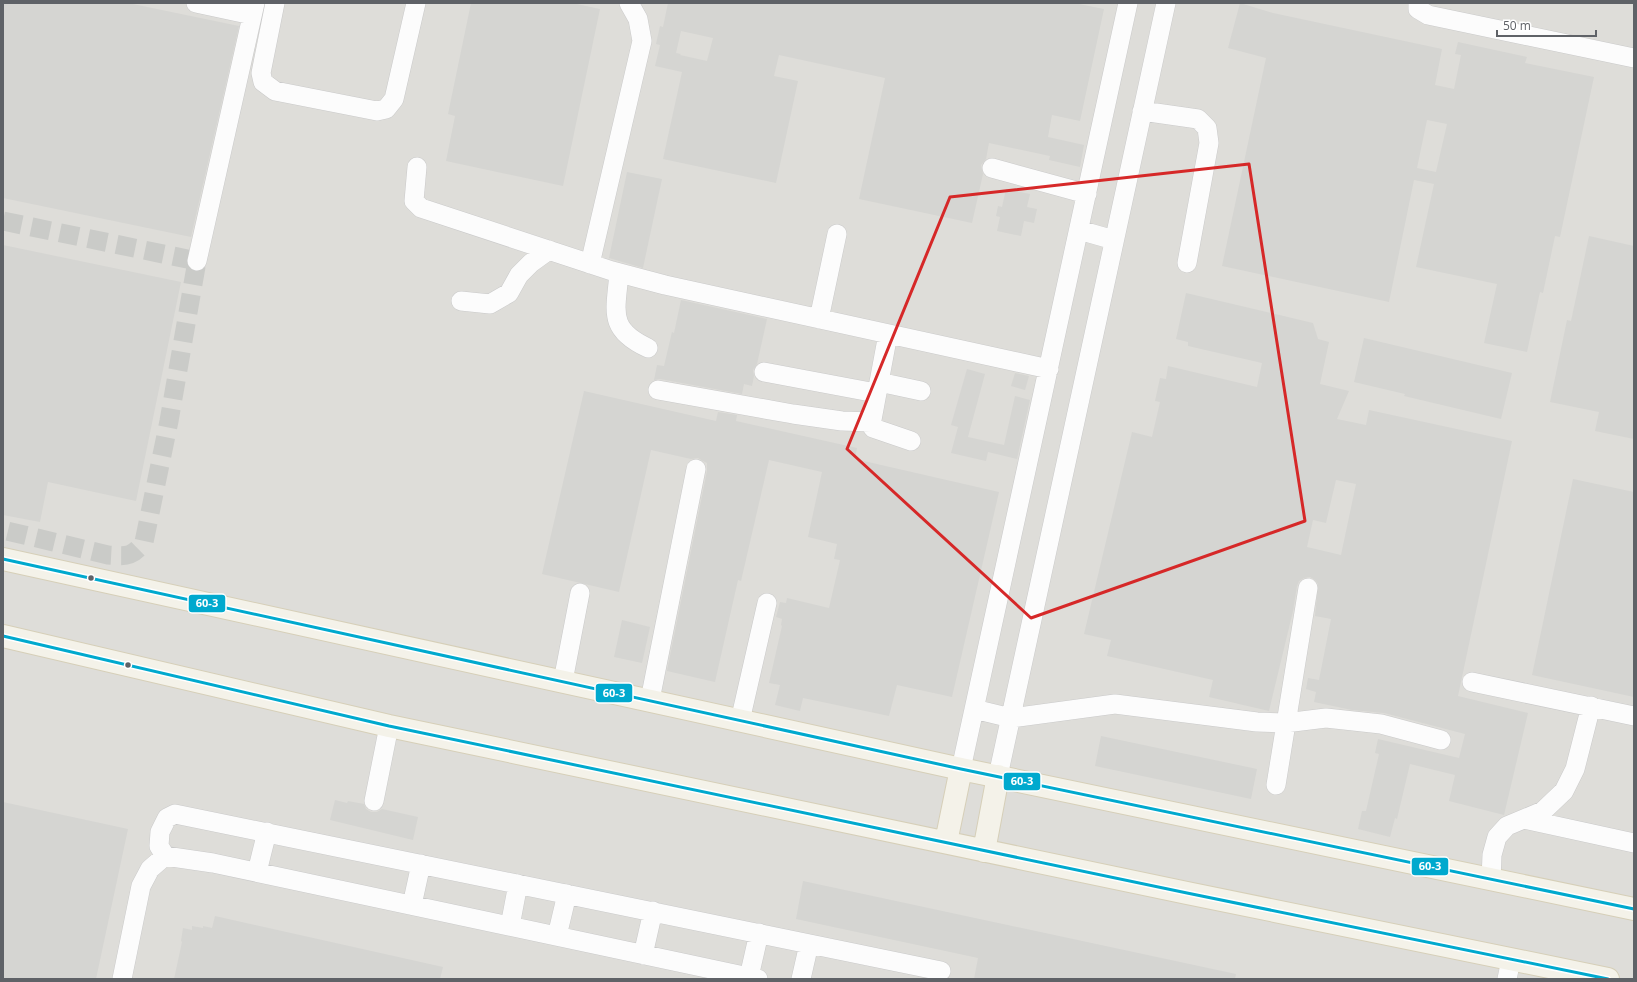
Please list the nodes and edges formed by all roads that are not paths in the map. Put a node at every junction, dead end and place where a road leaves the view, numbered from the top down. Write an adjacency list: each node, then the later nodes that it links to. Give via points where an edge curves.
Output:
1 (196, 3): 8 (street)
2 (275, 3): 3 (street, via 260,73 263,82 275,91 377,111 386,109 394,99)
3 (416, 3)
4 (629, 3): 20 (street, via 638,19 642,41)
5 (1128, 3): 13 (street)
6 (1166, 3): 10 (street)
7 (1418, 3): 9 (street, via 1418,9 1428,15)
8 (253, 9): 18 (street)
9 (1634, 58)
10 (1142, 111): 16 (street); 19 (street, via 1198,119 1207,128 1209,143)
11 (417, 167): 17 (street, via 414,201 421,208)
12 (992, 168): 13 (street)
13 (1087, 194): 14 (street)
14 (1079, 230): 16 (street); 26 (street)
15 (837, 234): 23 (street)
16 (1114, 240): 45 (street)
17 (549, 250): 20 (street); 22 (street, via 519,275 509,294 490,304)
18 (197, 261)
19 (1187, 263)
20 (590, 264): 21 (street)
21 (619, 273): 23 (street, via 665,286); 25 (street, via 615,314 621,330 635,342)
22 (461, 301)
23 (819, 319): 24 (street)
24 (888, 334): 26 (street); 28 (street)
25 (648, 348)
26 (1049, 368): 43 (street)
27 (764, 372): 28 (street)
28 (877, 387): 30 (street); 31 (street)
29 (658, 390): 31 (street, via 793,414)
30 (921, 391)
31 (870, 422): 32 (street, via 874,428)
32 (911, 441)
33 (696, 469): 41 (street)
34 (3, 559): 39 (main road)
35 (1308, 588): 47 (street)
36 (580, 593): 39 (street)
37 (767, 603): 46 (street)
38 (3, 636): 48 (main road)
39 (563, 682): 41 (main road)
40 (1472, 682): 42 (street)
41 (650, 700): 46 (main road)
42 (1591, 706): 44 (street); 54 (street, via 1575,770 1564,791 1543,811)
43 (974, 709): 45 (street); 50 (street)
44 (1634, 716)
45 (1011, 718): 47 (street, via 1116,704); 51 (street)
46 (740, 721): 50 (main road)
47 (1285, 724): 49 (street, via 1326,718 1381,724); 52 (street)
48 (389, 726): 53 (street); 56 (main road)
49 (1441, 740)
50 (961, 769): 51 (main road); 56 (main road)
51 (998, 776): 58 (main road); 62 (main road)
52 (1276, 785)
53 (374, 801)
54 (1524, 819): 57 (street); 62 (street, via 1507,826 1497,837 1492,855)
55 (267, 832): 59 (street, via 175,814 167,818 160,832 159,846); 60 (street); 61 (street)
56 (946, 842): 58 (main road)
57 (1634, 843)
58 (984, 850): 73 (main road)
59 (166, 856): 61 (street); 76 (street, via 150,869 141,886)
60 (421, 864): 63 (street); 65 (street)
61 (257, 872): 65 (street)
62 (1491, 880): 66 (main road)
63 (518, 884): 64 (street); 68 (street)
64 (567, 894): 67 (street); 70 (street)
65 (412, 905): 68 (street)
66 (1634, 909)
67 (653, 911): 69 (street); 72 (street)
68 (510, 926): 70 (street)
69 (759, 933): 71 (street); 75 (street)
70 (557, 936): 72 (street)
71 (809, 944): 74 (street); 77 (street)
72 (643, 954): 75 (street)
73 (1509, 969): 78 (main road)
74 (941, 970)
75 (754, 978)
76 (122, 979)
77 (801, 979)
78 (1608, 979)

